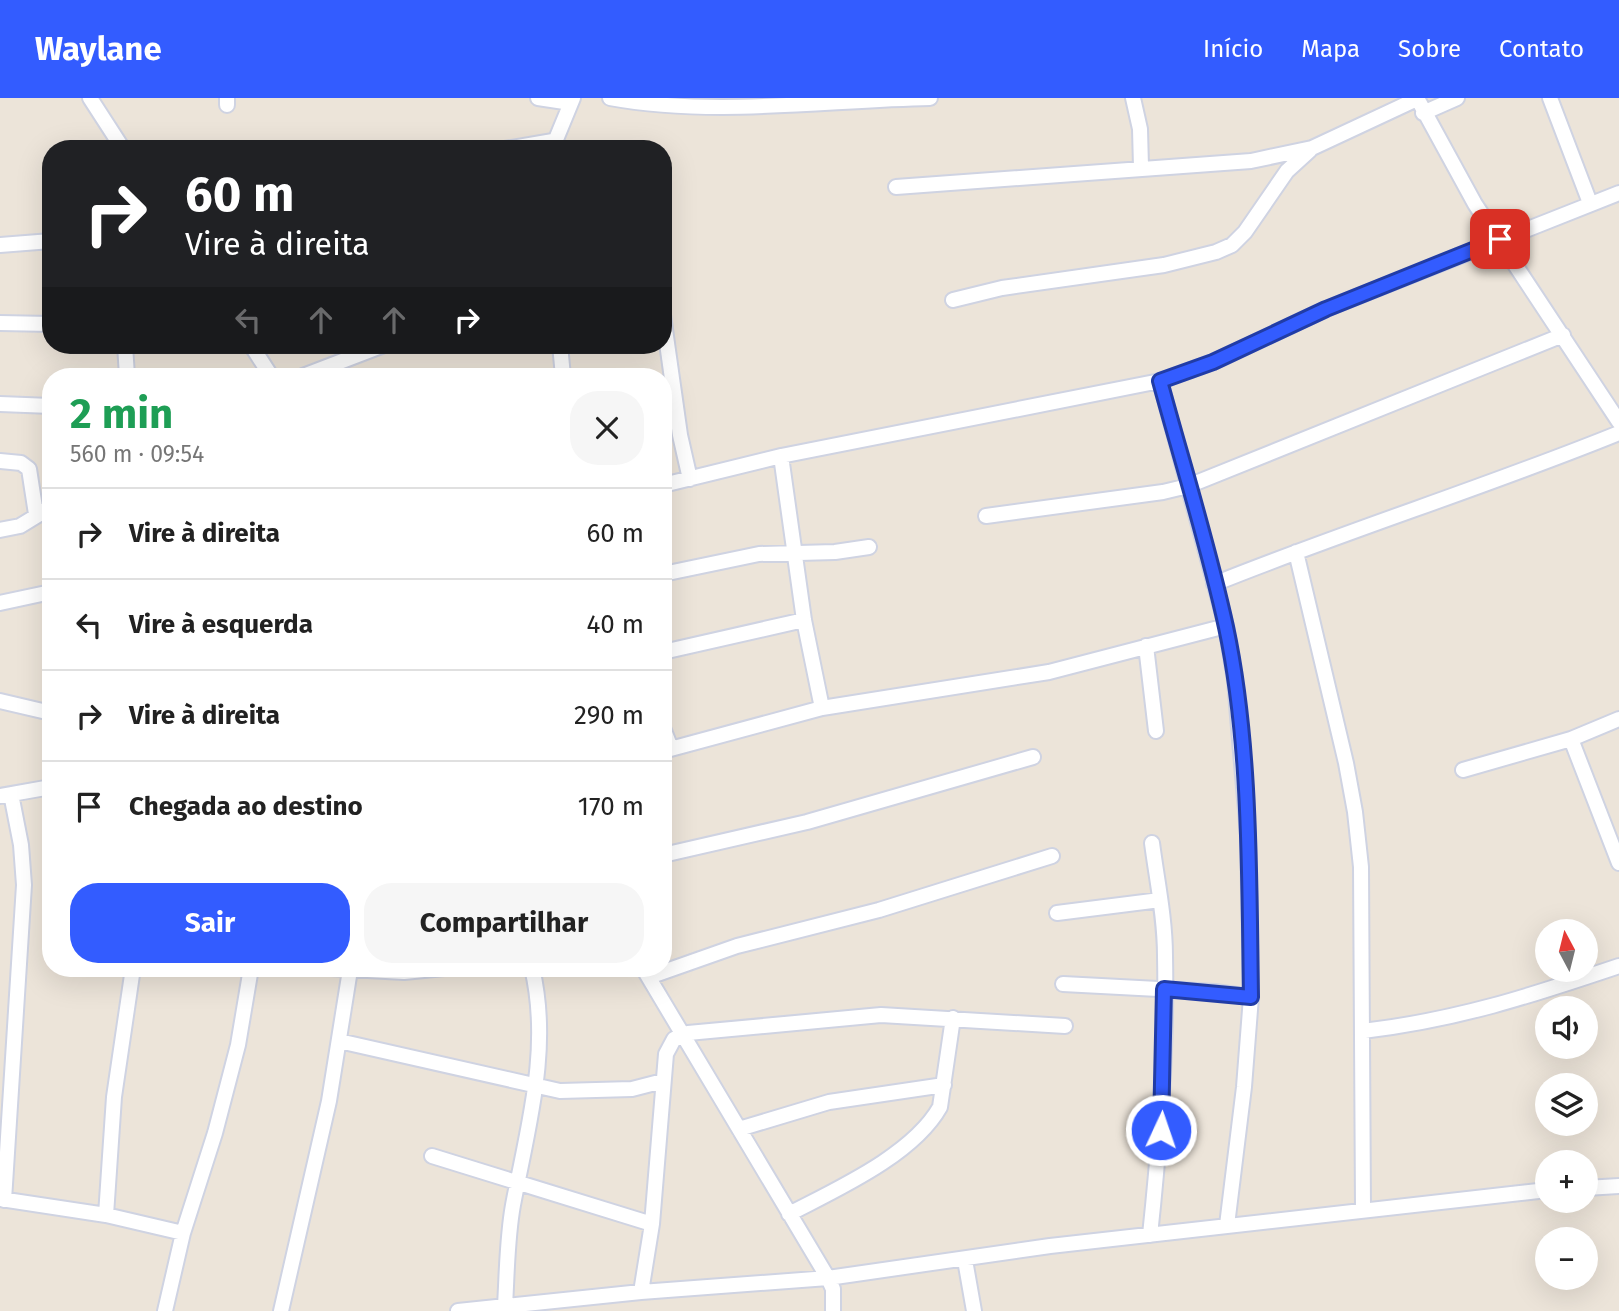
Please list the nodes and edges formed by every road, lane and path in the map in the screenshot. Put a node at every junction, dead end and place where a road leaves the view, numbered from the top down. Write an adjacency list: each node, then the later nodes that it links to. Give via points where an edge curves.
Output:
1 (89, 98): 12 (street)
2 (538, 98): 9 (street)
3 (610, 98): 10 (street, via 677,105)
4 (930, 98): 10 (street)
5 (1133, 98): 15 (street)
6 (1417, 98): 11 (street); 14 (street)
7 (1457, 98): 11 (street)
8 (1550, 98): 18 (street)
9 (572, 100): 13 (street)
10 (804, 100)
11 (1423, 113): 19 (street)
12 (117, 140)
13 (554, 140)
14 (1312, 148): 15 (street, via 1251,160); 22 (street, via 1287,171 1245,232 1216,252)
15 (1141, 167): 16 (street)
16 (897, 187)
17 (1619, 192): 18 (street)
18 (1590, 203): 19 (street)
19 (1500, 239): 25 (street); 29 (street)
20 (42, 242): 21 (street)
21 (0, 245)
22 (953, 300)
23 (0, 323): 24 (street)
24 (42, 324)
25 (1563, 335): 32 (street); 38 (street)
26 (360, 354): 27 (street)
27 (324, 368)
28 (672, 378): 36 (street)
29 (1160, 381): 34 (street); 38 (street)
30 (0, 404): 31 (street)
31 (42, 406)
32 (1619, 422)
33 (1619, 433): 45 (street, via 1490,484)
34 (781, 456): 36 (street); 44 (street)
35 (0, 461): 40 (street, via 21,463 29,469)
36 (690, 479): 37 (street)
37 (672, 483)
38 (1188, 486): 41 (street); 47 (street)
39 (42, 511): 40 (street)
40 (36, 514): 42 (street, via 20,526)
41 (986, 516)
42 (0, 530)
43 (869, 547): 44 (street)
44 (794, 551): 46 (street); 50 (street)
45 (1296, 551): 47 (street); 84 (street, via 1355,812 1361,867)
46 (672, 572)
47 (1214, 584): 51 (street)
48 (42, 594): 49 (street)
49 (0, 603)
50 (804, 620): 53 (street); 55 (street)
51 (1226, 626): 52 (street); 81 (street, via 1248,835)
52 (1146, 646): 55 (street, via 1049,672); 58 (street)
53 (672, 650)
54 (0, 701): 56 (street)
55 (822, 708): 60 (street)
56 (42, 711)
57 (1619, 719): 59 (street)
58 (1156, 731)
59 (1571, 739): 62 (street); 65 (street)
60 (672, 749)
61 (1033, 757): 67 (street, via 807,822)
62 (1463, 770)
63 (42, 789): 64 (street)
64 (5, 795): 96 (street, via 21,845 24,885)
65 (1615, 841): 69 (street)
66 (1152, 843): 70 (street)
67 (672, 853)
68 (1052, 856): 72 (street, via 879,910)
69 (1619, 863)
70 (1160, 900): 71 (street); 80 (street)
71 (1057, 913)
72 (672, 965)
73 (1619, 966): 84 (street, via 1503,1005 1429,1023)
74 (133, 977): 98 (street, via 114,1097)
75 (249, 977): 102 (street, via 222,1108)
76 (349, 977): 86 (street)
77 (534, 977): 89 (street, via 542,1029)
78 (649, 977): 85 (street)
79 (1063, 985): 80 (street)
80 (1164, 989): 81 (street); 103 (street, via 1161,1130)
81 (1251, 997): 101 (street)
82 (953, 1018): 83 (street); 85 (street, via 841,1017); 88 (street)
83 (1065, 1026)
84 (1363, 1031): 97 (street)
85 (684, 1034): 87 (street, via 668,1047); 90 (street)
86 (339, 1041): 89 (street, via 427,1058); 110 (street)
87 (663, 1081): 89 (street, via 582,1092); 100 (street)
88 (944, 1085): 90 (street, via 829,1102); 99 (street, via 940,1107 895,1153)
89 (535, 1087): 92 (street)
90 (739, 1129): 99 (street)
91 (432, 1156): 92 (street)
92 (519, 1181): 100 (street); 108 (street, via 509,1231)
93 (1619, 1186): 94 (street)
94 (1598, 1187)
95 (1535, 1191): 97 (street)
96 (2, 1199): 98 (street)
97 (1363, 1209): 101 (street)
98 (106, 1214): 102 (street)
99 (789, 1214): 105 (street)
100 (652, 1224): 106 (street)
101 (1227, 1225): 103 (street)
102 (183, 1233): 109 (street)
103 (1150, 1235): 104 (street)
104 (965, 1260): 105 (street); 114 (street)
105 (828, 1278): 106 (street); 113 (street)
106 (641, 1292): 107 (street)
107 (609, 1295): 108 (street); 112 (street)
108 (505, 1306): 111 (street)
109 (165, 1311)
110 (281, 1311)
111 (458, 1311)
112 (612, 1311)
113 (833, 1311)
114 (974, 1311)

